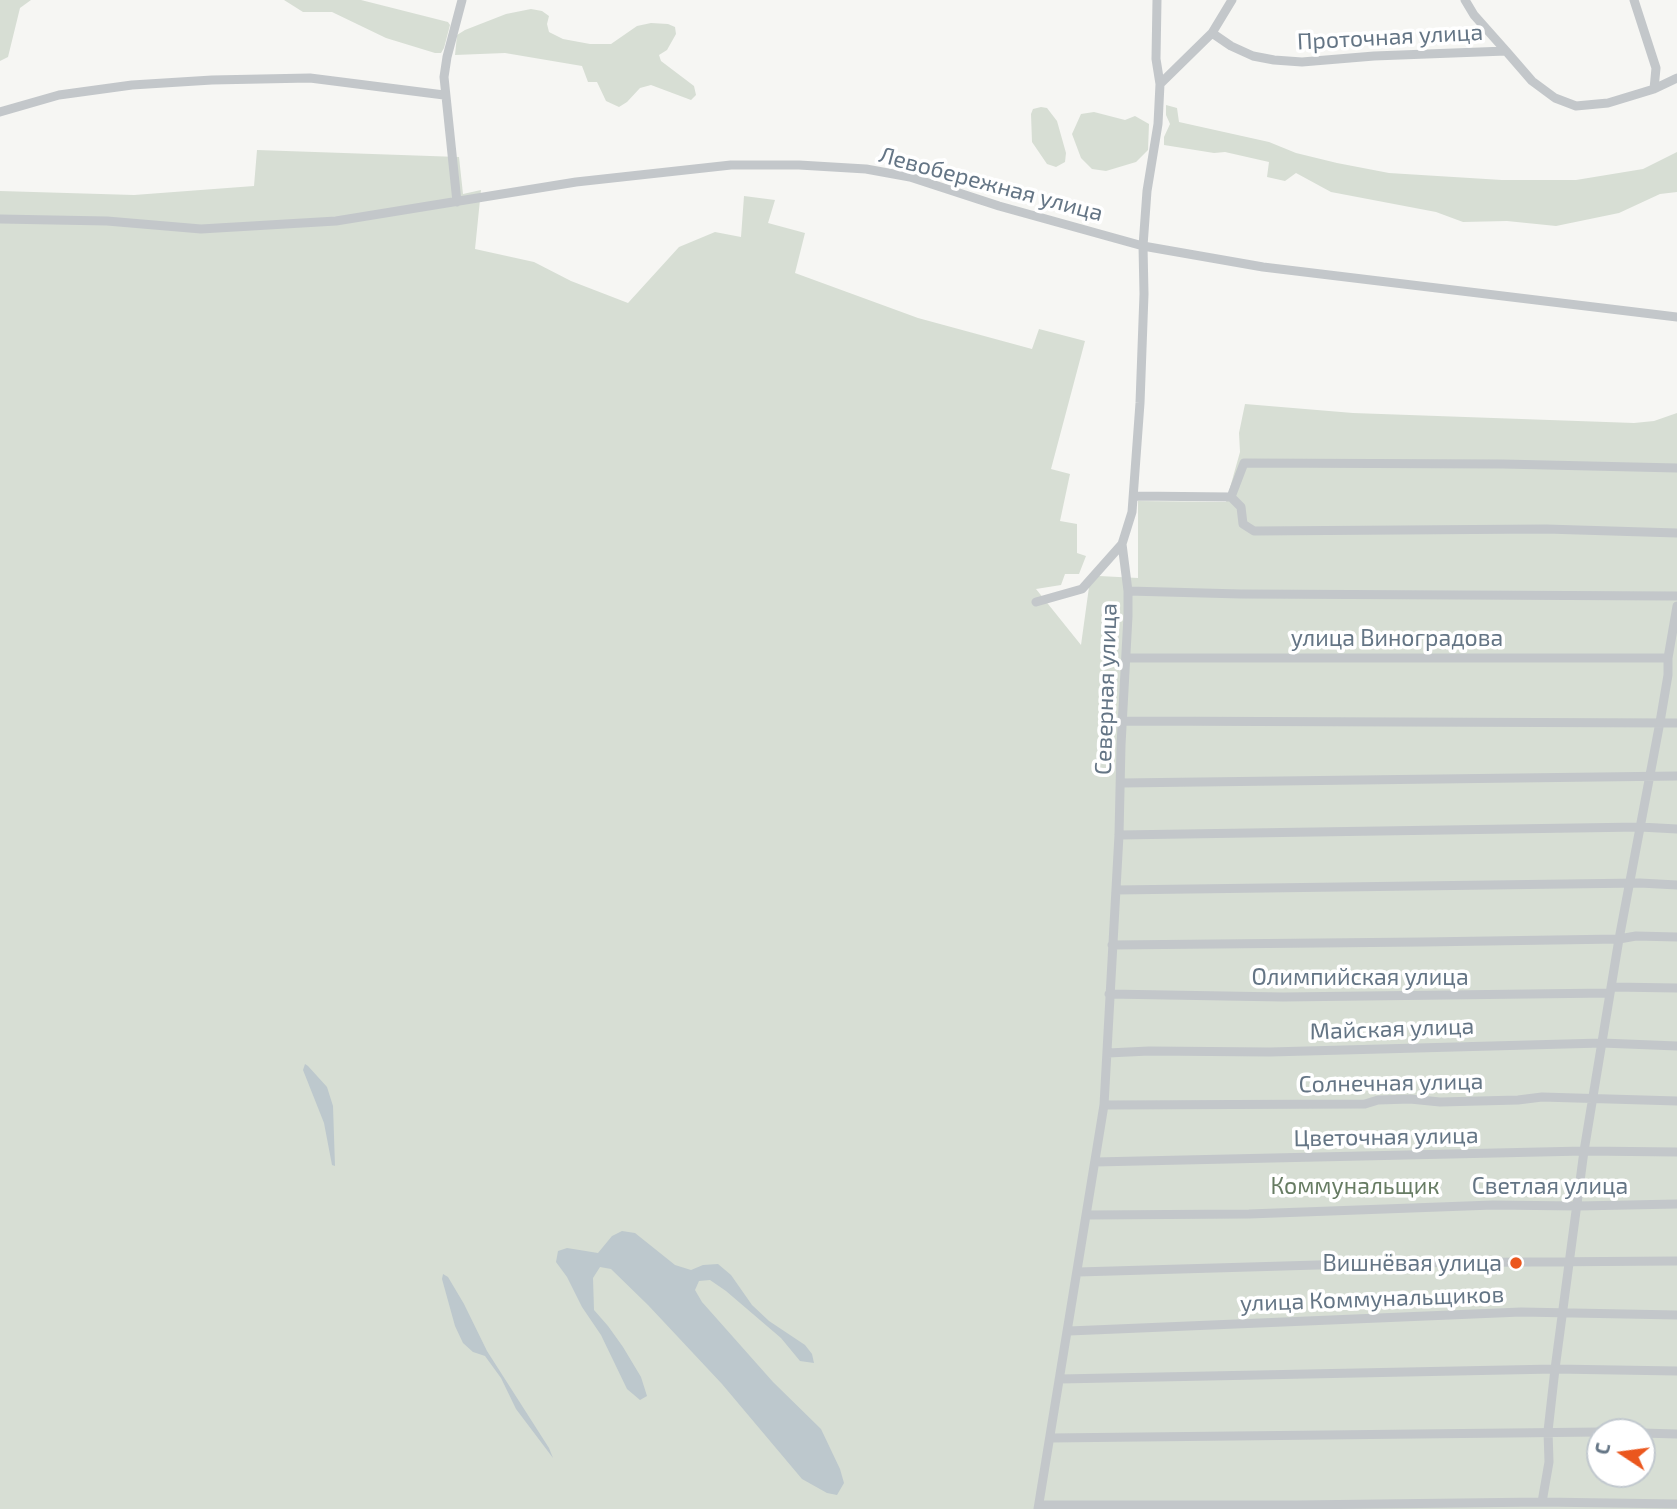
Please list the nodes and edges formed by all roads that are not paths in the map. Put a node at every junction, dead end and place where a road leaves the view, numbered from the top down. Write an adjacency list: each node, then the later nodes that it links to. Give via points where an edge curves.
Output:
1 (462, 0): 11 (street, via 447,57)
2 (1157, 0): 9 (street)
3 (1232, 0): 6 (street)
4 (1465, 0): 7 (street)
5 (1634, 0): 10 (street, via 1656,68)
6 (1212, 33): 7 (street, Проточная улица, via 1253,56 1288,61); 9 (street)
7 (1506, 51): 10 (street, Проточная улица, via 1532,81 1576,106 1608,103)
8 (1677, 78): 10 (street, Проточная улица)
9 (1160, 84): 15 (street)
10 (1654, 89)
11 (444, 95): 12 (street, via 310,78 212,80 59,95); 13 (street)
12 (0, 112)
13 (457, 202): 14 (street, Левобережная улица, via 336,221 201,229); 15 (street, Левобережная улица, via 672,170 772,165 853,168 910,177)
14 (0, 219)
15 (1143, 246): 16 (street, Левобережная улица, via 1263,267); 18 (street)
16 (1677, 317)
17 (1677, 468): 19 (street, via 1244,463)
18 (1134, 496): 19 (street); 21 (street)
19 (1231, 497): 20 (street, via 1241,507 1243,524 1254,531)
20 (1677, 533)
21 (1122, 544): 22 (street, Северная улица); 24 (street, via 1082,589)
22 (1128, 591): 23 (street); 26 (street, Северная улица)
23 (1677, 596)
24 (1036, 602)
25 (1677, 607): 27 (street)
26 (1126, 658): 27 (street, улица Виноградова); 28 (street, Северная улица)
27 (1668, 658): 29 (street)
28 (1123, 721): 29 (street); 33 (street, Северная улица)
29 (1660, 722): 30 (street); 31 (street)
30 (1677, 723)
31 (1649, 775): 32 (street); 33 (street); 34 (street)
32 (1677, 776)
33 (1121, 783): 36 (street, Северная улица)
34 (1640, 827): 35 (street); 36 (street); 37 (street)
35 (1677, 829)
36 (1119, 835): 39 (street, Северная улица)
37 (1630, 884): 38 (street); 39 (street); 41 (street)
38 (1677, 885)
39 (1116, 890): 42 (street, Северная улица)
40 (1677, 937): 41 (street)
41 (1619, 939): 42 (street); 44 (street)
42 (1112, 945): 45 (street, Северная улица)
43 (1677, 988): 44 (street, Олимпийская улица)
44 (1611, 990): 45 (street, Олимпийская улица, via 1283,997); 46 (street)
45 (1110, 994): 48 (street, Северная улица)
46 (1602, 1043): 47 (street, Майская улица); 48 (street, Майская улица); 49 (street)
47 (1677, 1046)
48 (1108, 1053): 51 (street, Северная улица)
49 (1594, 1100): 50 (street, Солнечная улица); 51 (street, Солнечная улица, via 1542,1097 1365,1104); 52 (street)
50 (1677, 1101)
51 (1104, 1105): 54 (street, Северная улица)
52 (1584, 1152): 53 (street, Цветочная улица); 54 (street, Цветочная улица); 56 (street)
53 (1677, 1152)
54 (1096, 1162): 57 (street, Северная улица)
55 (1677, 1204): 56 (street, Светлая улица)
56 (1577, 1206): 57 (street, Светлая улица); 58 (street)
57 (1087, 1215): 60 (street, Северная улица)
58 (1571, 1260): 59 (street); 60 (street); 61 (street)
59 (1677, 1261)
60 (1078, 1272): 63 (street, Северная улица)
61 (1562, 1312): 62 (street, улица Коммунальщиков); 63 (street, улица Коммунальщиков); 64 (street)
62 (1677, 1315)
63 (1069, 1331): 66 (street, Северная улица)
64 (1555, 1369): 65 (street); 66 (street); 67 (street)
65 (1677, 1371)
66 (1060, 1379): 71 (street, Северная улица)
67 (1548, 1431): 68 (street); 71 (street); 72 (street, via 1549,1462)
68 (1586, 1432)
69 (1656, 1433): 70 (street)
70 (1677, 1434)
71 (1050, 1438): 74 (street, Северная улица)
72 (1542, 1502): 73 (street); 74 (street)
73 (1677, 1504)
74 (1039, 1507)

